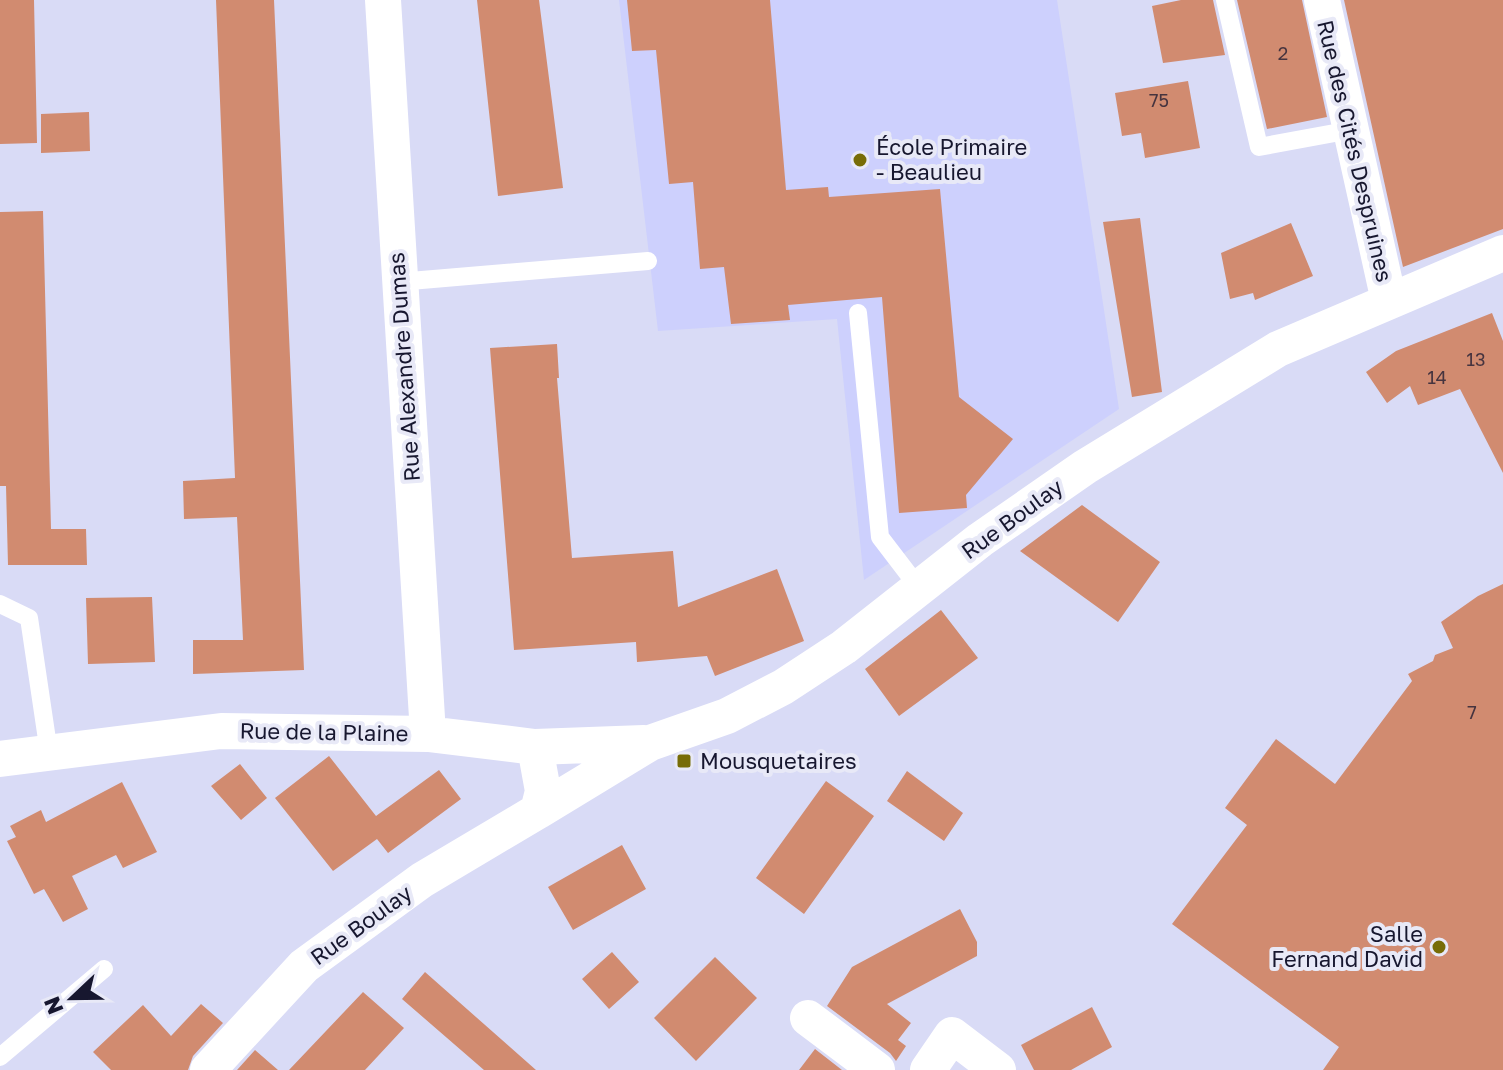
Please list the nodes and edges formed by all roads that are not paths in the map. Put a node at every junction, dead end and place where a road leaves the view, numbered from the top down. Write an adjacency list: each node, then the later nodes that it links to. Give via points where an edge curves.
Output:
1 (383, 0): 7 (street, Rue Alexandre Dumas)
2 (1225, 0): 4 (lane, via 1259,147)
3 (1322, 0): 4 (street, Rue des Cités Despruines)
4 (1351, 130): 8 (street, Rue des Cités Despruines)
5 (1503, 253): 8 (street, Rue Boulay)
6 (648, 261): 7 (lane)
7 (398, 282): 12 (street, Rue Alexandre Dumas)
8 (1389, 301): 10 (street, Rue Boulay, via 1278,349 1097,459)
9 (858, 313): 10 (lane, via 880,537)
10 (919, 588): 13 (street, Rue Boulay, via 783,687 727,716)
11 (0, 604): 15 (lane, via 29,618)
12 (428, 734): 14 (street, Rue de la Plaine); 15 (street, Rue de la Plaine, via 221,731)
13 (650, 743): 14 (street, Rue de la Plaine); 17 (street, Rue Boulay)
14 (535, 747): 17 (street, via 543,791)
15 (49, 753): 16 (street, Rue de la Plaine)
16 (0, 759)
17 (538, 811): 21 (street, Rue Boulay, via 422,880 304,966)
18 (104, 969): 20 (lane)
19 (808, 1018): 22 (street)
20 (0, 1057)
21 (208, 1070)
22 (877, 1070)
23 (928, 1070): 24 (street, via 952,1035)
24 (998, 1070)

